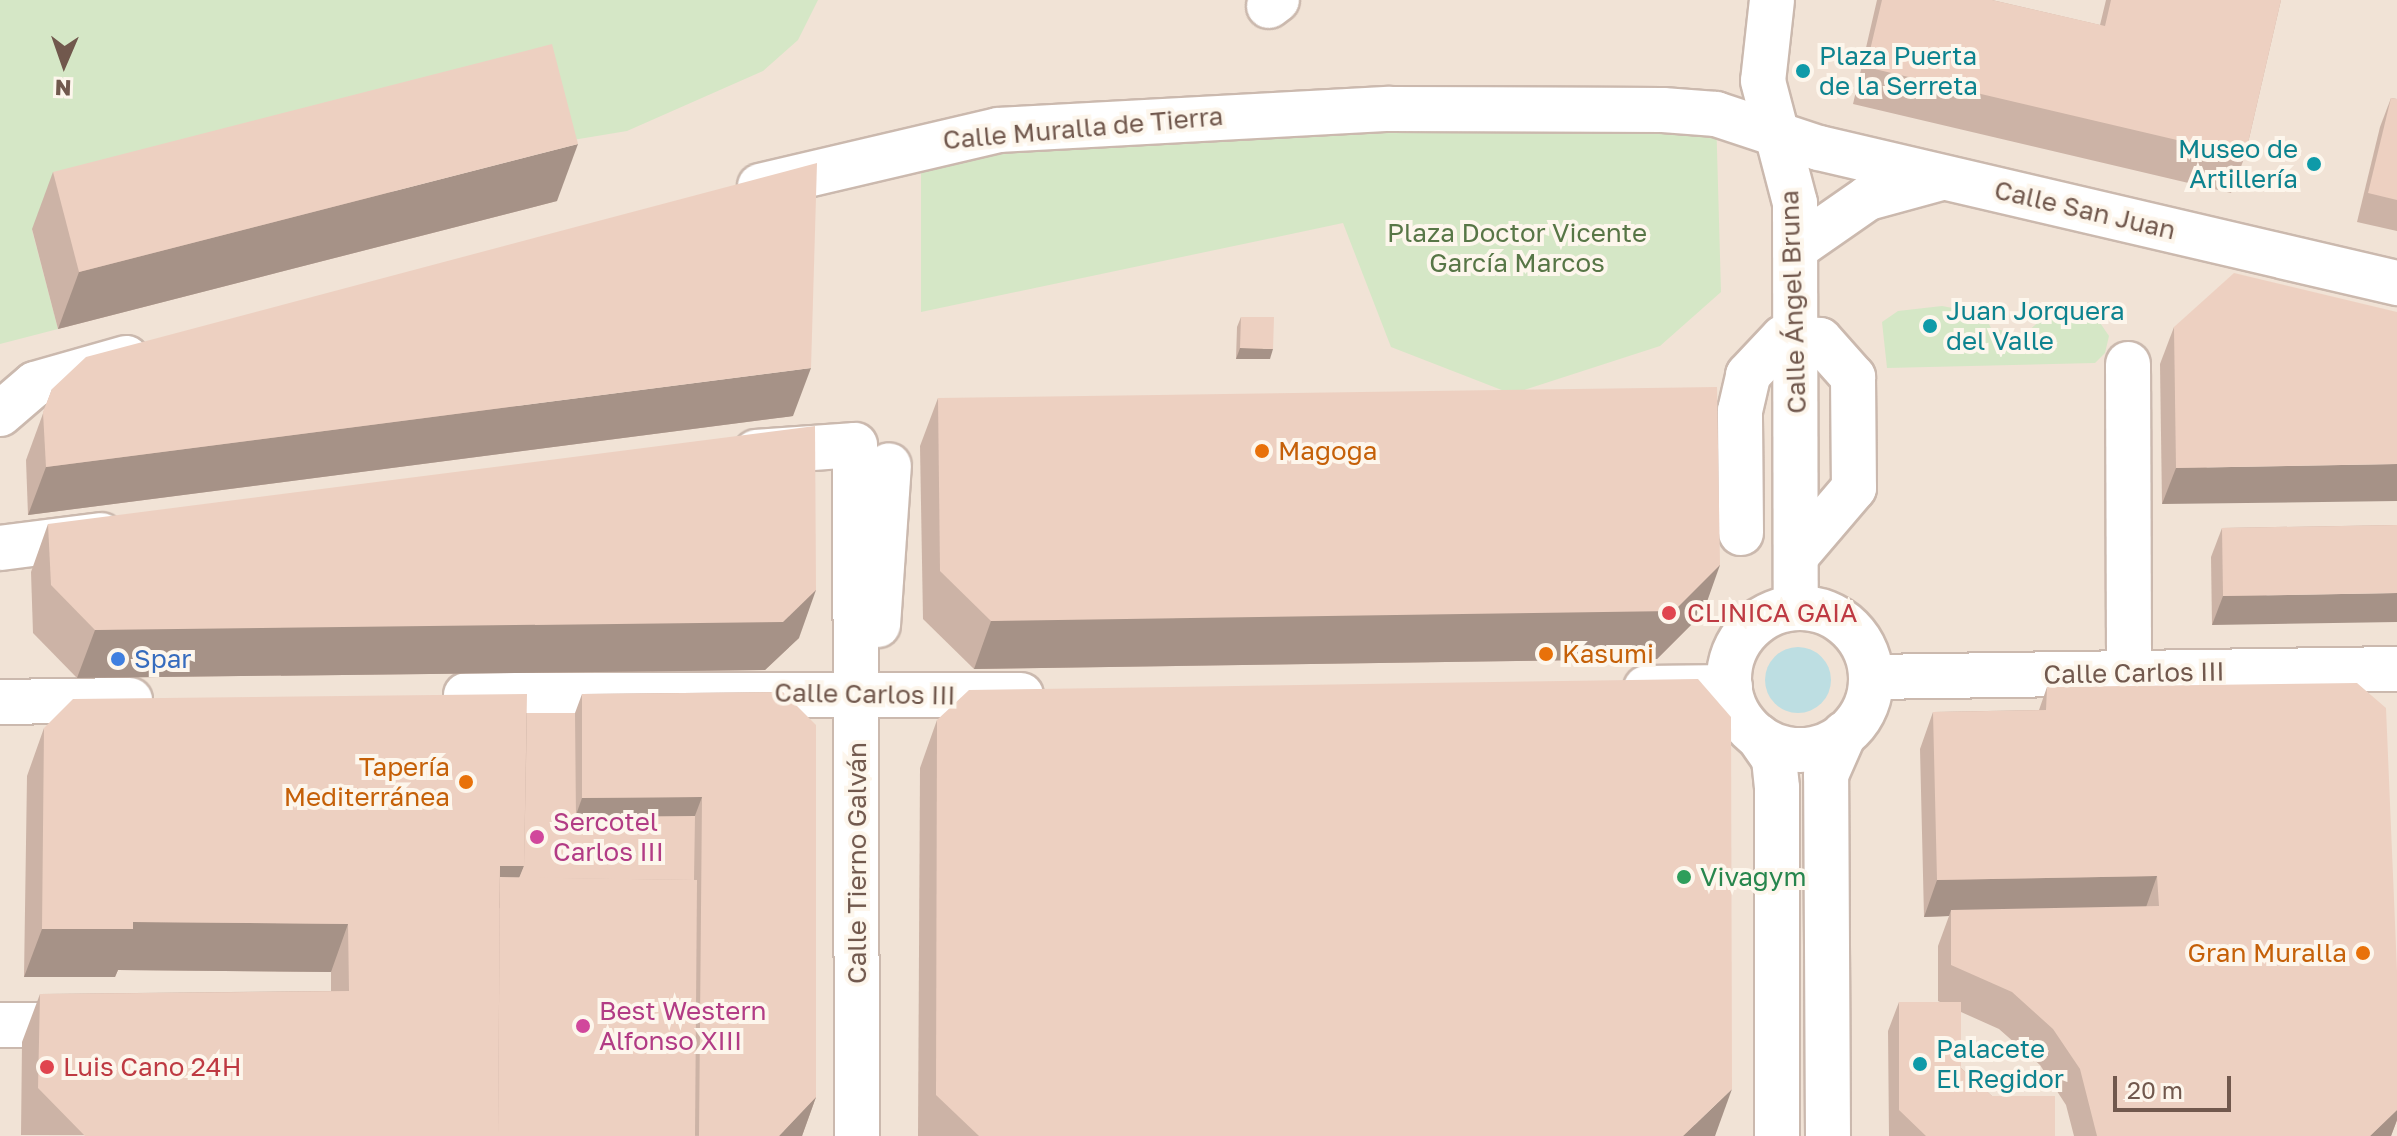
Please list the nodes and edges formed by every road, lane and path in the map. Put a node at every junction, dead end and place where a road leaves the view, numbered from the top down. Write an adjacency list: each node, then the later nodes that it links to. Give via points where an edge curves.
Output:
1 (1772, 0): 2 (street, Calle Ángel Bruna, via 1762,61)
2 (1775, 133): 3 (street, Calle San Juan); 4 (street, Calle Muralla de Tierra, via 1716,114 1663,110 1188,117 921,143); 5 (street, Calle Ángel Bruna, via 1792,184)
3 (1944, 178): 5 (street, via 1868,198); 6 (street, Calle San Juan)
4 (719, 197)
5 (1796, 248): 7 (street, Calle Ángel Bruna)
6 (2397, 283)
7 (1797, 337): 13 (street, via 1766,349 1742,391); 15 (street, Calle Ángel Bruna); 15 (street, via 1820,340 1849,366 1855,469 1850,499)
8 (167, 347): 10 (street, via 49,378)
9 (2128, 364): 18 (street)
10 (0, 414)
11 (721, 456): 22 (street, Calle Tierno Galván, via 872,455)
12 (137, 530): 14 (street)
13 (1741, 533)
14 (0, 548)
15 (1796, 556): 16 (street, Calle Ángel Bruna)
16 (1796, 608): 19 (street, via 1824,612 1848,628); 20 (street, via 1760,621 1742,638)
17 (2397, 669): 18 (street, Calle Carlos III)
18 (2129, 673): 19 (street, Calle Carlos III)
19 (1871, 677): 27 (street, via 1867,702)
20 (1730, 687): 21 (street); 28 (street, via 1742,720)
21 (1603, 688)
22 (867, 695): 23 (street, Calle Carlos III); 24 (street, Calle Carlos III); 31 (street, Calle Tierno Galván)
23 (1069, 695)
24 (426, 696)
25 (173, 699): 26 (street)
26 (0, 702)
27 (1844, 734): 28 (street, via 1802,750); 33 (street, via 1825,788)
28 (1758, 736): 32 (street, via 1774,759 1777,788)
29 (0, 1025): 30 (street)
30 (136, 1025)
31 (857, 1136)
32 (1777, 1136)
33 (1828, 1136)

